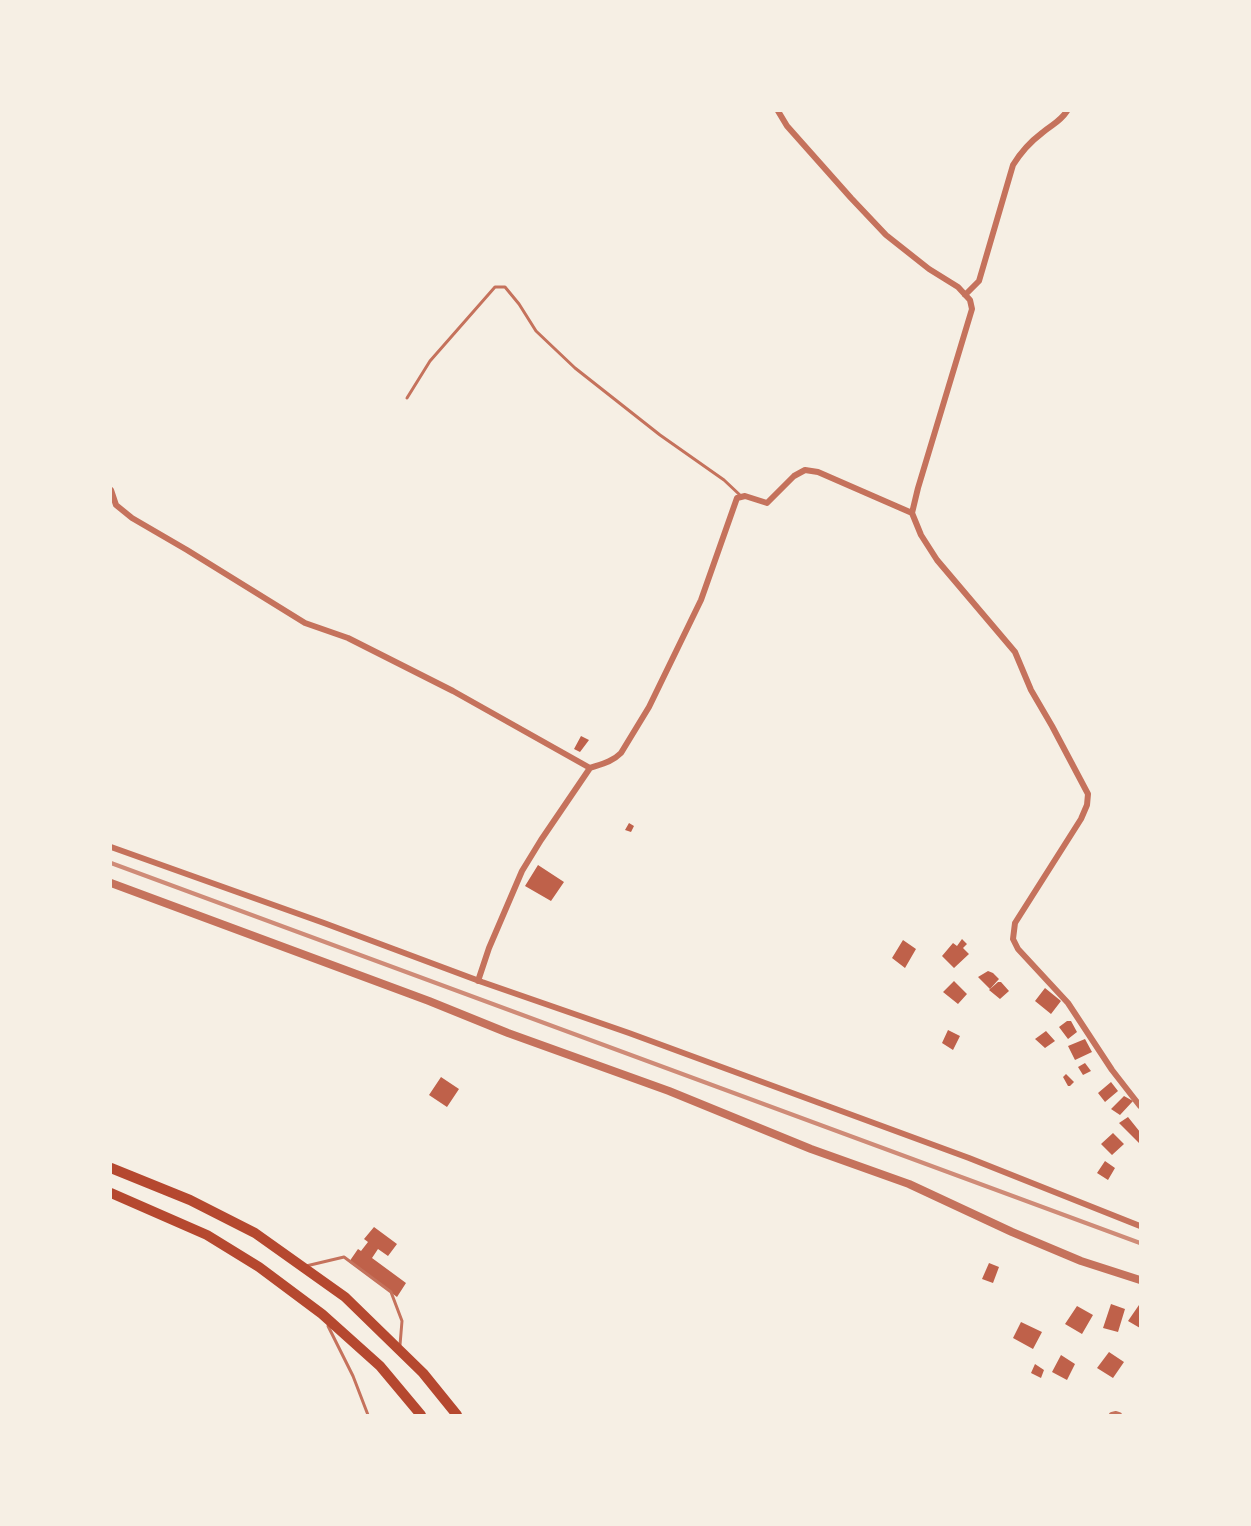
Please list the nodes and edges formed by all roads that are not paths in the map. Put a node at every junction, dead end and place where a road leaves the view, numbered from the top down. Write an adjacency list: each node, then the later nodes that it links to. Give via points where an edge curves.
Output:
1 (778, 111): 3 (street, via 787,126 886,235)
2 (1067, 111): 3 (street, via 1059,122 1022,150 1013,165 979,281)
3 (965, 295): 7 (street, via 972,309)
4 (407, 398): 6 (lane, via 430,360 452,335 495,287 505,287 536,331 574,368)
5 (111, 490): 8 (street, via 116,505 132,518 305,623 348,638 453,691)
6 (742, 497): 7 (street, via 767,503 805,470); 8 (street, via 737,498 701,600 649,707 621,753 610,762)
7 (912, 513): 12 (street, via 937,560 1015,652 1031,690 1088,794 1081,819 1015,923 1013,939 1068,1003)
8 (590, 768): 11 (street, via 522,871)
9 (111, 847): 11 (street)
10 (111, 883): 17 (street, via 669,1091 909,1184 1081,1261)
11 (478, 981): 15 (street, via 969,1158)
12 (1140, 1106)
13 (111, 1168): 16 (highway, via 190,1200 255,1233)
14 (111, 1193): 18 (highway, via 207,1236 259,1267)
15 (1140, 1226)
16 (302, 1267): 19 (highway, via 345,1297); 19 (lane, via 344,1257 391,1293 402,1321)
17 (1140, 1280)
18 (322, 1314): 20 (lane); 21 (highway, via 380,1366)
19 (399, 1350): 22 (highway)
20 (368, 1415)
21 (421, 1415)
22 (457, 1415)
23 (1112, 1415): 24 (street)
24 (1119, 1415)

